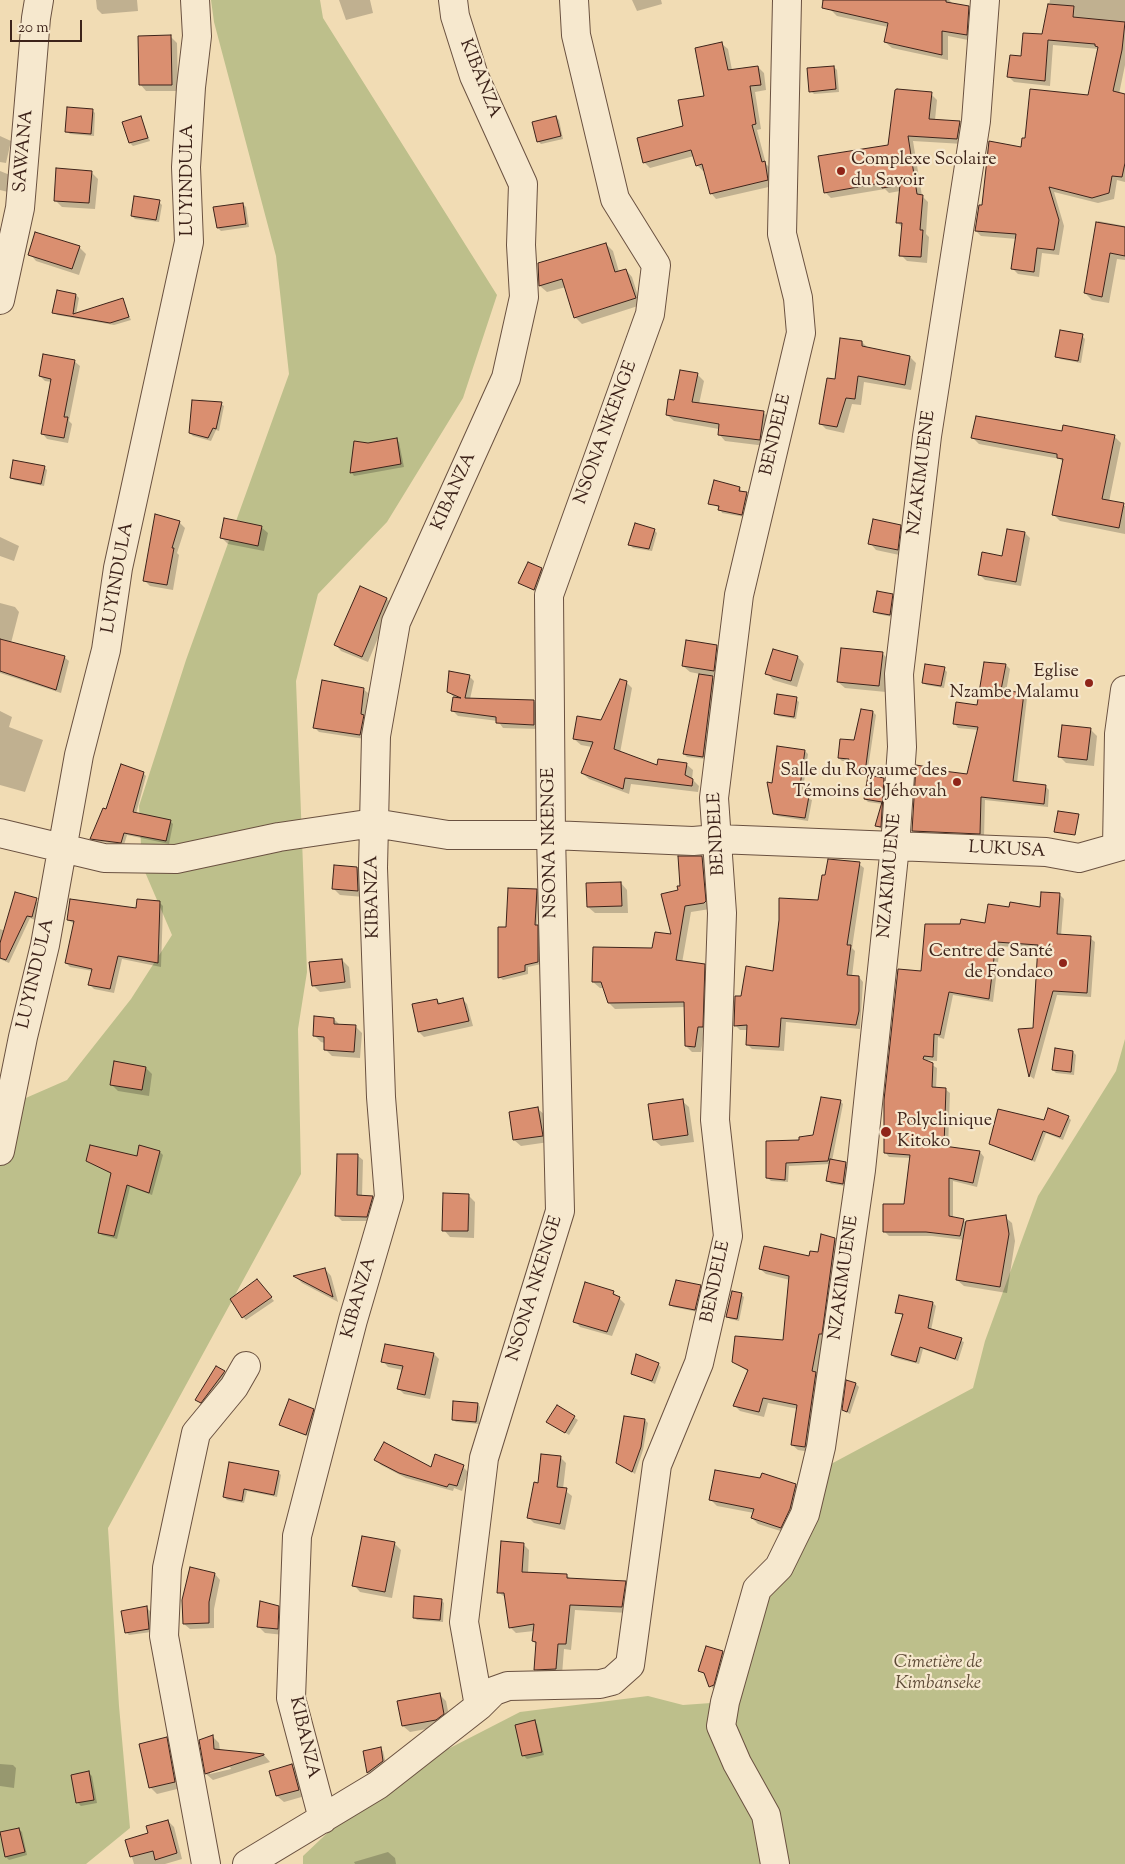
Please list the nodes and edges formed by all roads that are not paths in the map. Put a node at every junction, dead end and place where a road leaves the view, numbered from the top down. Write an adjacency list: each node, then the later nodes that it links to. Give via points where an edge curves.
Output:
1 (39, 0): 7 (street, SAWANA, via 20,208)
2 (195, 0): 15 (street, LUYINDULA, via 198,36 186,167 189,242 118,568 106,650 79,755)
3 (453, 0): 9 (street, KIBANZA, via 474,76 523,184 521,245 524,297 506,378 396,622 376,736)
4 (574, 0): 11 (street, NSONA NKENGE, via 576,35 615,199 656,265 650,314 550,595)
5 (788, 0): 12 (street, BENDELE, via 782,234 798,298 801,333 739,595 714,798)
6 (985, 0): 13 (street, NZAKIMUENE, via 976,121 927,436 899,674 902,746)
7 (0, 300)
8 (1125, 690): 14 (street, via 1119,734)
9 (374, 823): 11 (street, LUKUSA, via 448,835); 15 (street, LUKUSA, via 279,836 176,859 104,858); 19 (street, KIBANZA, via 381,1097 389,1196 297,1536 291,1698)
10 (0, 833): 15 (street, LUKUSA)
11 (551, 836): 12 (street, LUKUSA); 18 (street, NSONA NKENGE, via 560,1211 484,1458 464,1622)
12 (717, 839): 13 (street, LUKUSA); 18 (street, BENDELE, via 722,913 715,1120 728,1236 699,1363 657,1465 630,1665 612,1681 600,1684 508,1686 494,1691)
13 (896, 846): 14 (street, LUKUSA, via 1046,852 1079,858); 22 (street, NZAKIMUENE, via 861,1170 821,1447 805,1514 779,1567 756,1589 721,1726 766,1816)
14 (1121, 846)
15 (63, 848): 16 (street, LUYINDULA)
16 (0, 1151)
17 (246, 1366): 20 (street, via 234,1387 196,1433 167,1568 164,1636)
18 (479, 1706): 19 (street, via 378,1785)
19 (323, 1819): 21 (street)
20 (206, 1864)
21 (247, 1864)
22 (775, 1864)

